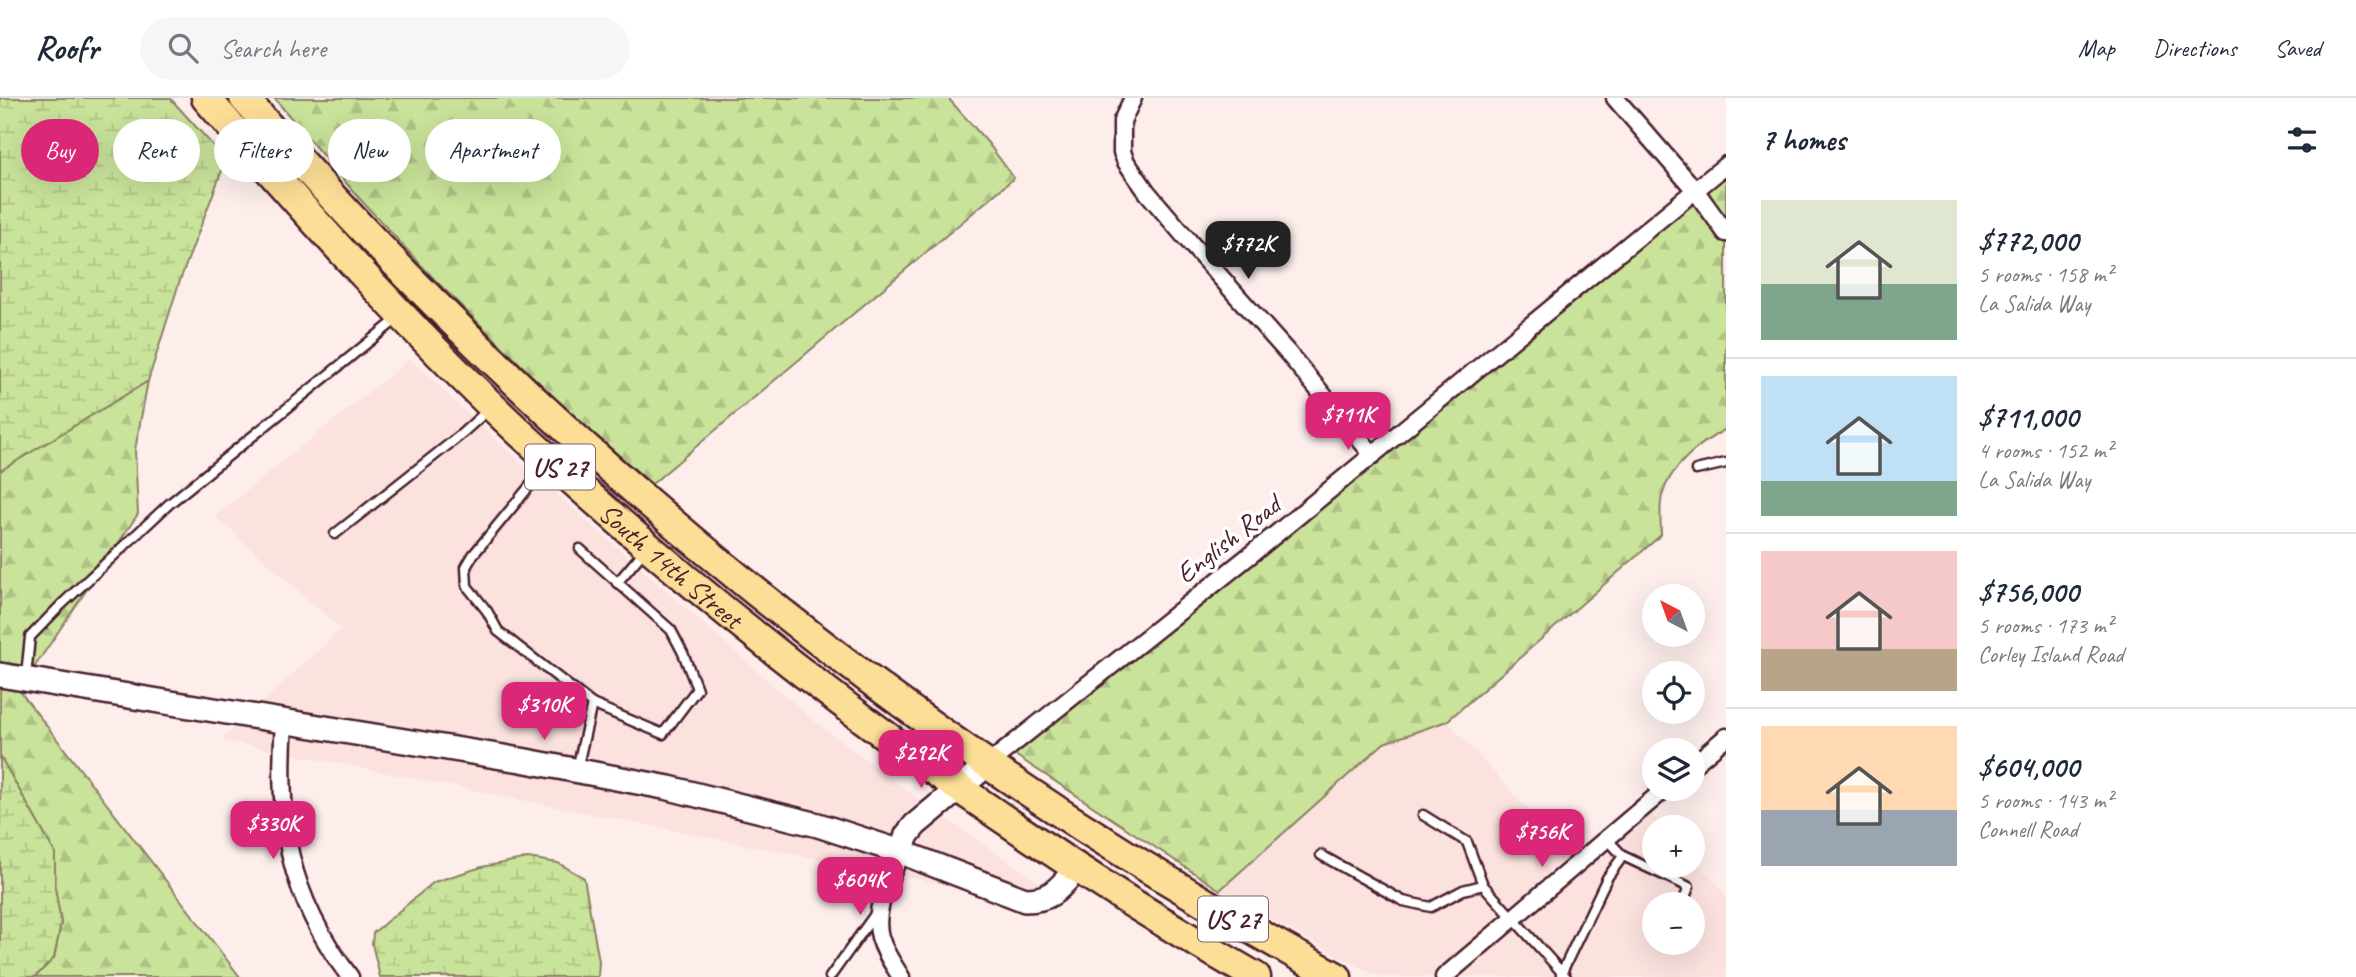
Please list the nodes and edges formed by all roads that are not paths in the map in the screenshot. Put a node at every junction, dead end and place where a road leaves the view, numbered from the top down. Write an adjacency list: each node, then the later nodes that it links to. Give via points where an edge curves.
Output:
1 (206, 98): 8 (highway, South 14th Street / US 27, via 311,219)
2 (244, 98): 9 (highway, South 14th Street / US 27, via 335,200)
3 (1133, 98): 11 (street, via 1122,121 1126,162)
4 (1615, 98): 6 (street)
5 (1726, 165): 6 (street, English Road)
6 (1695, 190): 7 (street); 11 (street, English Road)
7 (1726, 233)
8 (402, 314): 9 (highway, via 414,309); 10 (highway, South 14th Street / US 27); 20 (lane, via 169,504 61,605 30,637)
9 (457, 323): 25 (highway, South 14th Street / US 27, via 540,404 687,534 816,639)
10 (493, 406): 12 (highway, South 14th Street / US 27); 15 (lane)
11 (1373, 455): 25 (street, English Road)
12 (551, 460): 16 (highway, South 14th Street / US 27); 21 (lane, via 473,555 466,566 467,586 498,631)
13 (1726, 463): 14 (lane)
14 (1696, 470)
15 (335, 534)
16 (649, 545): 18 (lane); 27 (highway, South 14th Street / US 27, via 788,661)
17 (580, 549): 18 (lane)
18 (617, 583): 21 (lane, via 671,631 697,689 663,734)
19 (0, 675): 20 (street)
20 (25, 679): 22 (street)
21 (592, 704): 26 (lane)
22 (284, 721): 26 (street); 40 (street, via 282,807 288,847 304,901)
23 (1726, 737): 24 (street)
24 (1705, 755)
25 (988, 764): 27 (street); 44 (highway, US 27, via 1132,858)
26 (576, 770): 31 (street, via 756,808)
27 (958, 788): 31 (street, via 915,825); 34 (highway, US 27)
28 (1651, 801): 30 (street)
29 (1423, 815): 35 (lane, via 1467,842)
30 (1607, 839): 33 (lane); 38 (street)
31 (901, 852): 34 (street, via 1026,900 1050,896); 37 (street)
32 (1321, 855): 35 (lane, via 1403,901 1431,907 1463,890)
33 (1623, 856): 36 (lane, via 1689,887); 39 (lane, via 1607,878)
34 (1077, 868): 43 (highway, US 27)
35 (1483, 886): 38 (lane)
36 (1687, 892)
37 (878, 910): 41 (lane); 42 (street, via 880,936)
38 (1511, 918): 39 (lane); 45 (street)
39 (1563, 975)
40 (350, 977)
41 (830, 977)
42 (901, 977)
43 (1256, 977)
44 (1337, 977)
45 (1444, 977)

